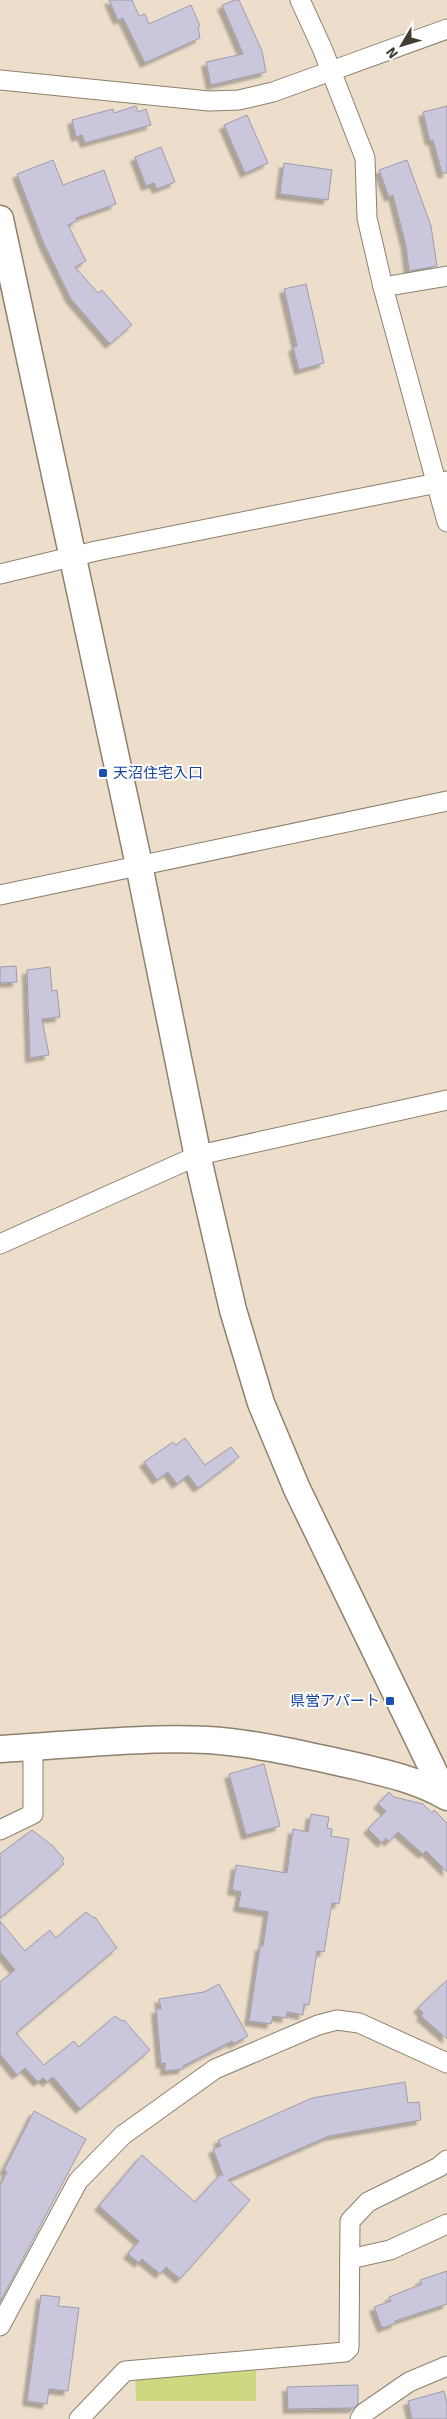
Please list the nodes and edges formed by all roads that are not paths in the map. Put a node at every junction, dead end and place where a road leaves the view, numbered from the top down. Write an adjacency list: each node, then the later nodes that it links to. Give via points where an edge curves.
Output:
1 (300, 0): 3 (street)
2 (447, 29): 3 (street)
3 (330, 71): 4 (street, via 240,100 209,101); 7 (street, via 365,158 367,218)
4 (0, 80)
5 (0, 219): 10 (street)
6 (447, 276): 7 (street)
7 (384, 287): 8 (street)
8 (442, 482): 9 (street); 10 (street)
9 (447, 522)
10 (72, 557): 11 (street); 13 (street)
11 (0, 574)
12 (447, 801): 13 (street)
13 (139, 865): 14 (street); 16 (street)
14 (0, 895)
15 (447, 1100): 16 (street)
16 (199, 1155): 17 (street); 20 (street, via 233,1310 261,1403 297,1489)
17 (0, 1244)
18 (33, 1747): 19 (street); 20 (street, via 156,1739 219,1741 262,1746); 21 (street, via 33,1814)
19 (0, 1749)
20 (440, 1783)
21 (0, 1830)
22 (447, 2063): 26 (street, via 359,2023 337,2020 216,2069 123,2135 78,2181)
23 (447, 2160): 25 (street, via 368,2202 350,2221)
24 (447, 2224): 25 (street, via 390,2250)
25 (350, 2259): 28 (street, via 349,2348 345,2352 125,2371)
26 (0, 2326)
27 (447, 2366): 29 (street, via 410,2382)
28 (79, 2419)
29 (360, 2419)

